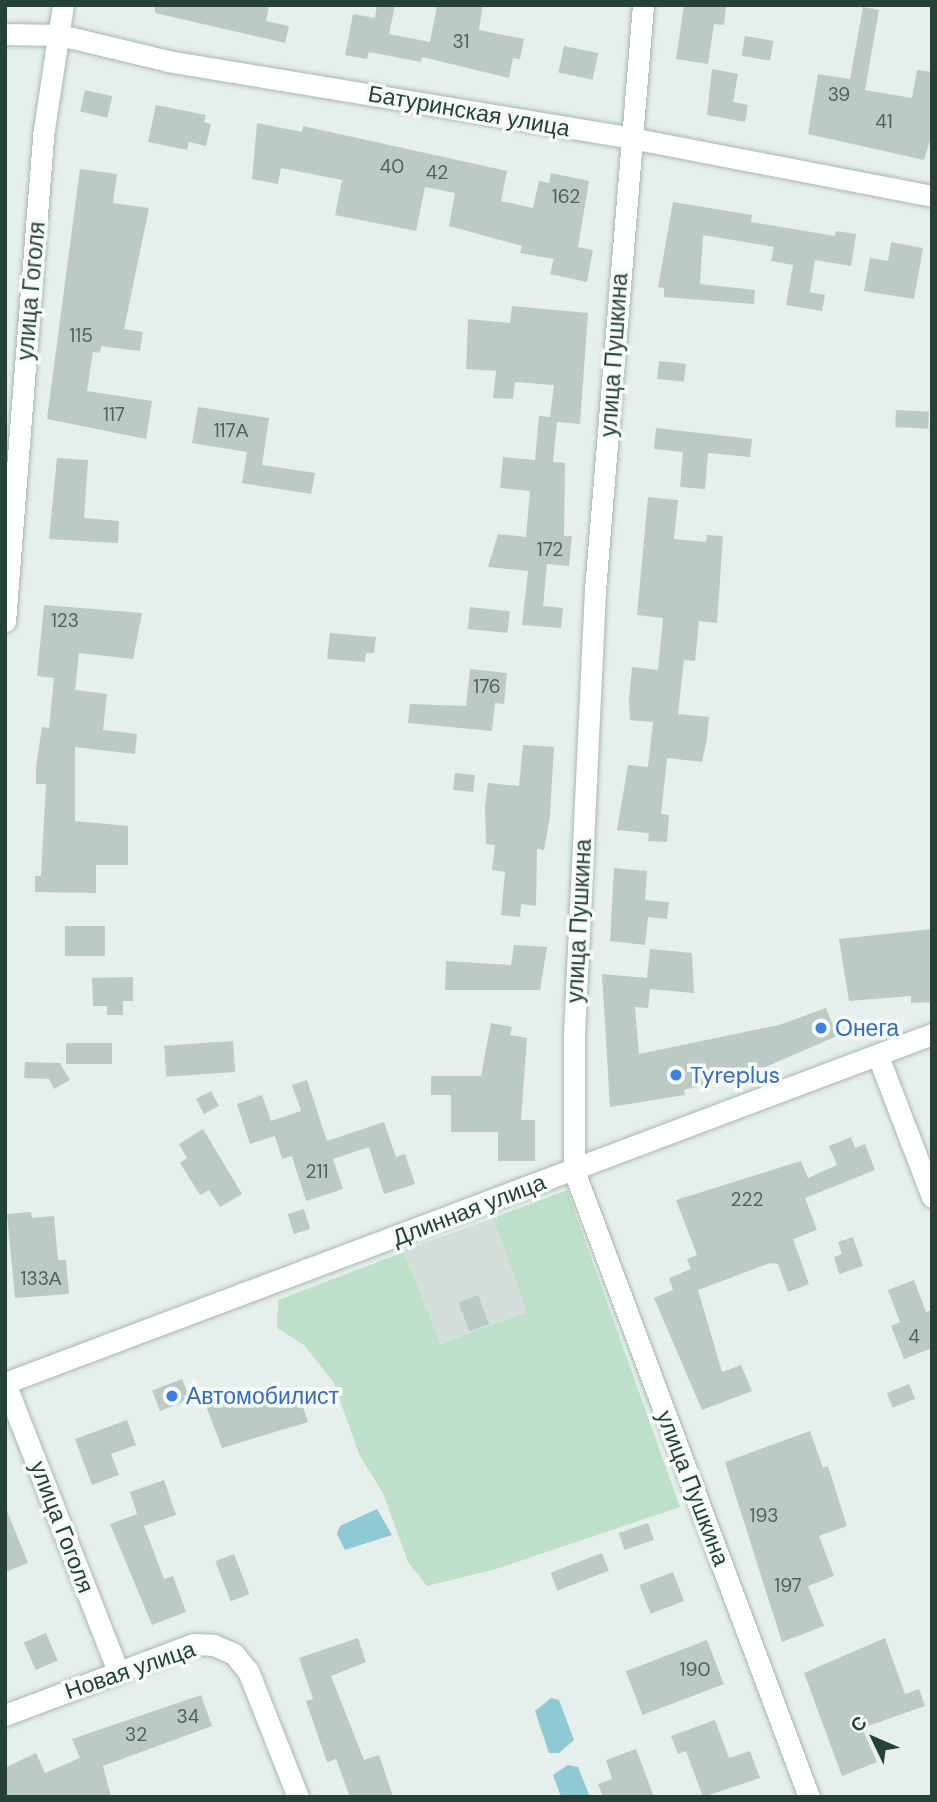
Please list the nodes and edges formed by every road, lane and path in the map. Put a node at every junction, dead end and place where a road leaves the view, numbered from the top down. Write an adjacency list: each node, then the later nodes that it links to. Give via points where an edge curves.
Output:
1 (62, 5): 4 (street, улица Гоголя)
2 (643, 5): 5 (street, улица Пушкина)
3 (5, 34): 4 (street, Батуринская улица)
4 (60, 35): 5 (street, Батуринская улица, via 168,61); 7 (street, улица Гоголя, via 44,129)
5 (631, 138): 6 (street, Батуринская улица); 10 (street, улица Пушкина, via 595,590 573,1037)
6 (932, 196)
7 (5, 621)
8 (932, 1034): 9 (street, Длинная улица)
9 (878, 1056): 10 (street, Длинная улица); 11 (street)
10 (574, 1171): 12 (street, Длинная улица); 16 (street, улица Пушкина)
11 (932, 1197)
12 (5, 1383): 13 (street, улица Гоголя)
13 (118, 1671): 14 (street, Новая улица); 15 (street, Новая улица, via 193,1644 234,1654 248,1671)
14 (5, 1715)
15 (298, 1797)
16 (809, 1797)

